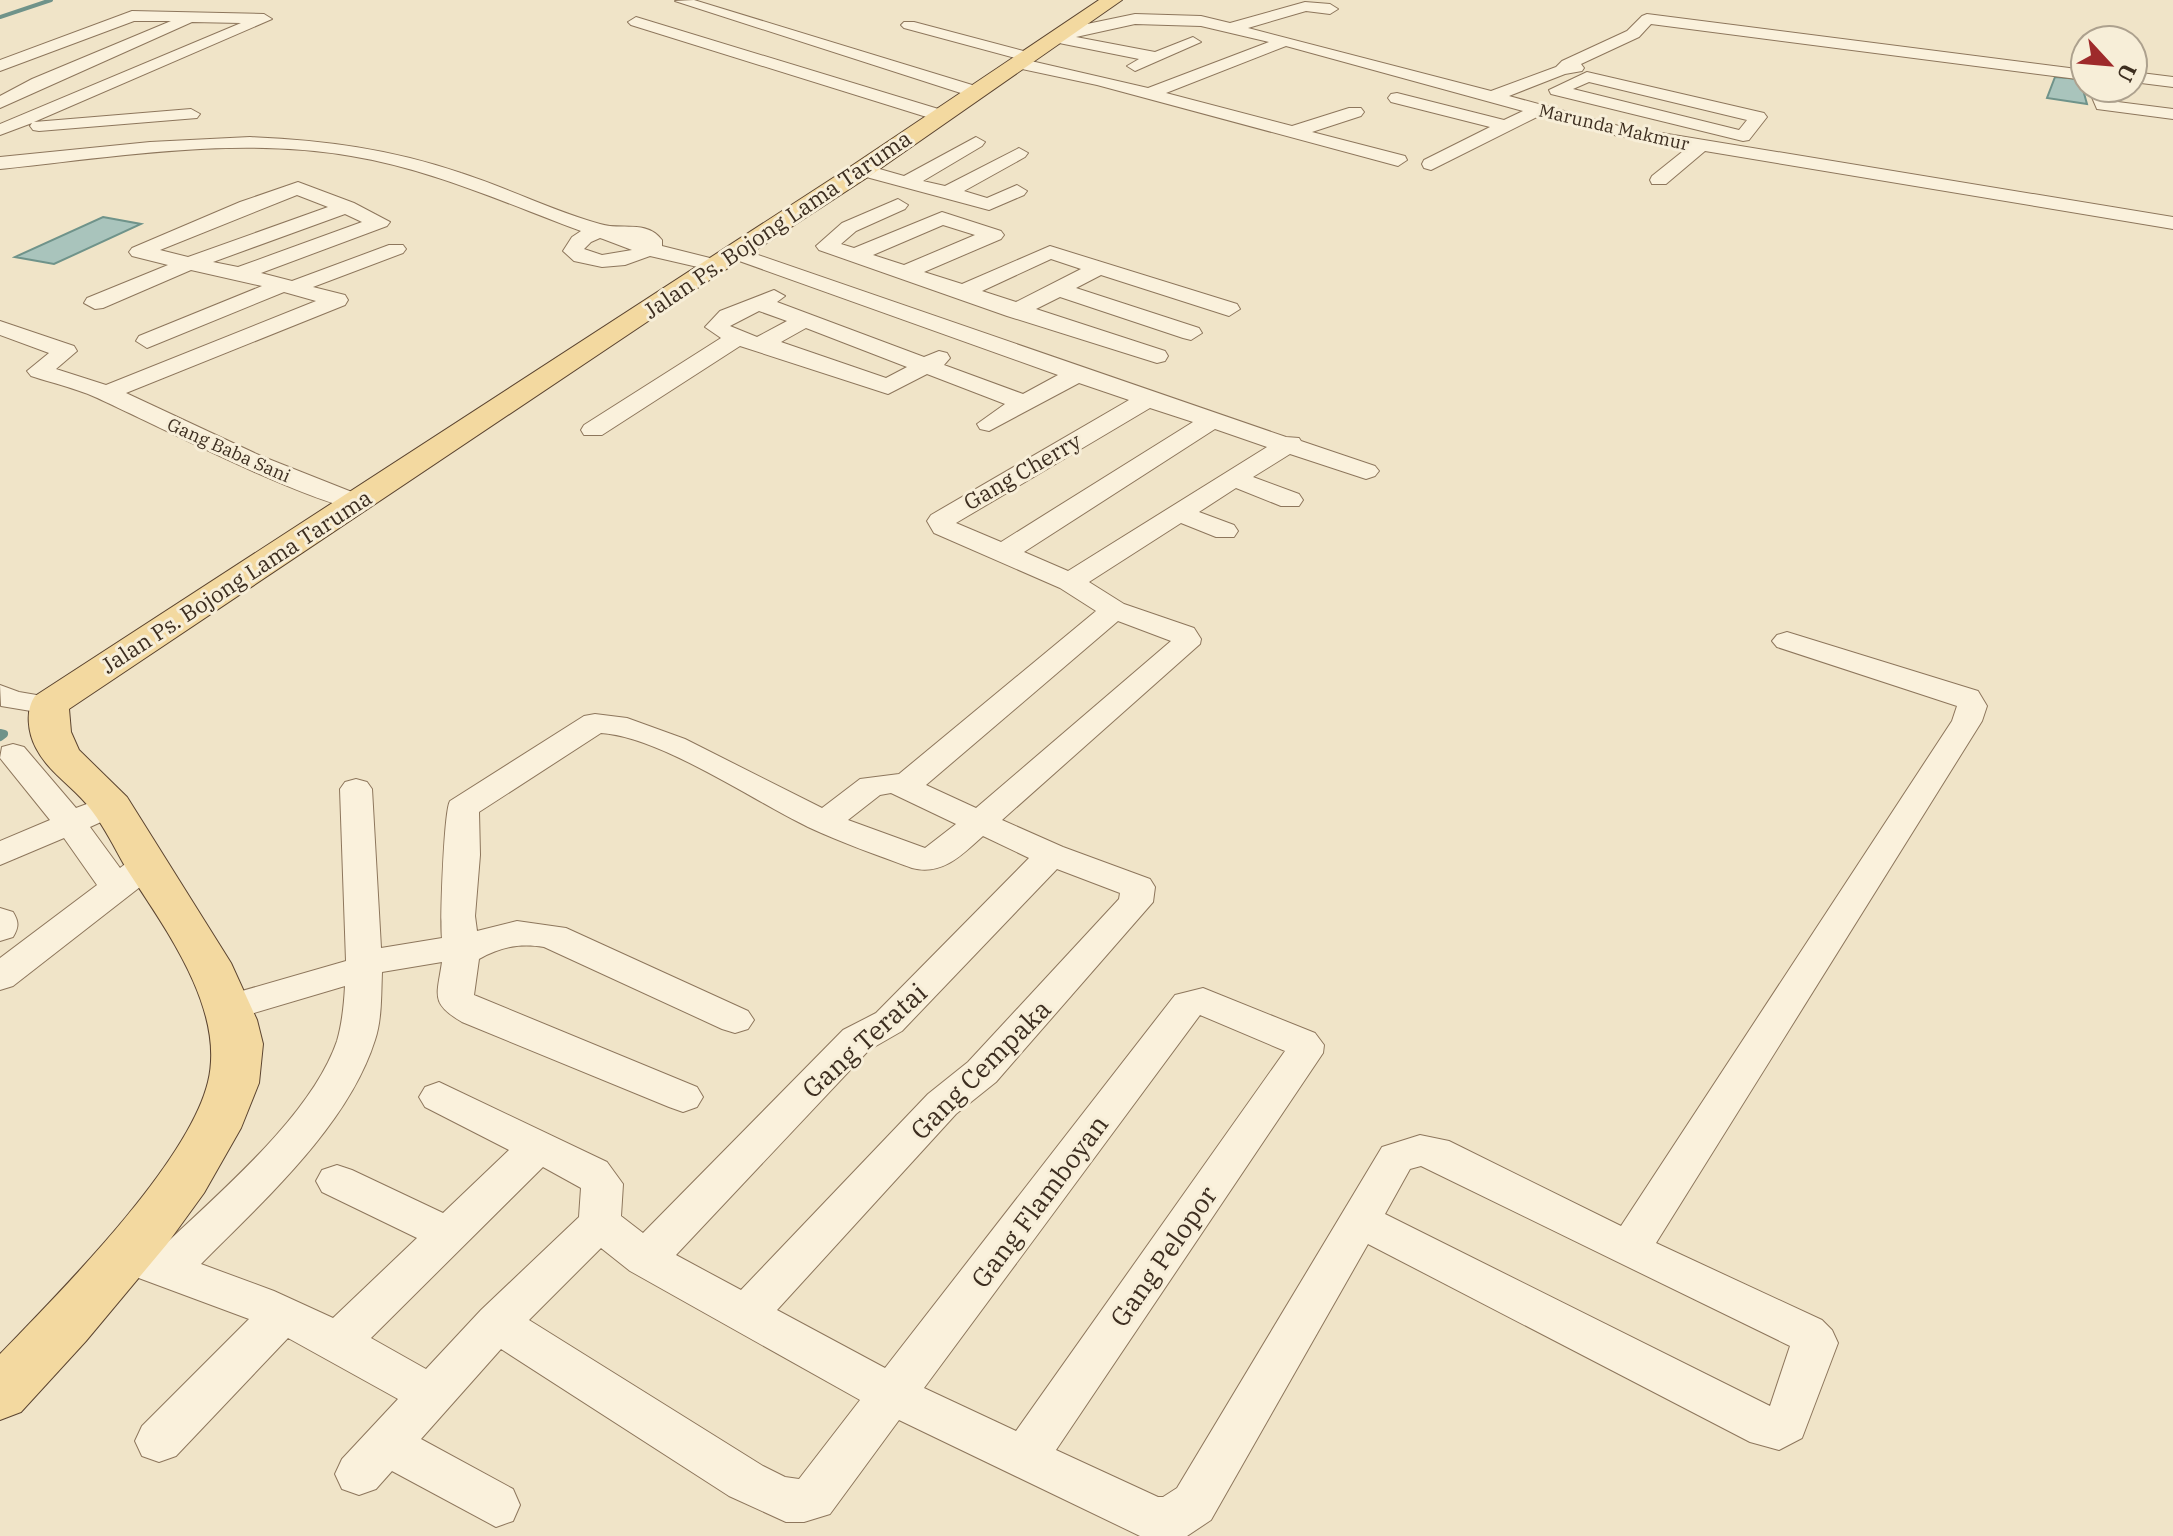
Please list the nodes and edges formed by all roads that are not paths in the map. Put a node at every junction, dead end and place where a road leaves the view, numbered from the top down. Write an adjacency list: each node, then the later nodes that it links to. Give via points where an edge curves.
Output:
1 (1112, 0): 18 (main road, Jalan Ps. Bojong Lama Taruma)
2 (682, 1): 20 (street)
3 (1175, 3): 7 (street)
4 (1330, 9): 7 (street, via 1305,6)
5 (195, 17): 13 (street); 17 (street, via 264,19); 24 (street, via 132,16)
6 (636, 22): 25 (street)
7 (1254, 22): 9 (street)
8 (909, 25): 18 (street)
9 (1231, 28): 14 (street, Marunda Makmur); 18 (street, Marunda Makmur, via 1152,18)
10 (1633, 34): 12 (street); 19 (street, via 1647,19); 30 (street, via 1568,64)
11 (1173, 37): 16 (street)
12 (1653, 37): 15 (street); 30 (street, via 1594,66)
13 (138, 41): 17 (street); 28 (street)
14 (1285, 41): 21 (street); 38 (street, Marunda Makmur)
15 (1713, 45)
16 (1206, 46): 21 (street); 22 (street)
17 (200, 47): 57 (street)
18 (1041, 48): 22 (street); 32 (street); 39 (main road, Jalan Ps. Bojong Lama Taruma)
19 (1899, 51): 23 (street); 27 (street)
20 (851, 52): 25 (street); 39 (street)
21 (1242, 55): 40 (street)
22 (1156, 57): 32 (street)
23 (1889, 68)
24 (2, 69): 28 (street); 34 (street)
25 (791, 69): 52 (street)
26 (1522, 70): 30 (street)
27 (2045, 70): 29 (street); 36 (street)
28 (67, 71): 34 (street)
29 (2069, 73)
30 (1557, 75): 37 (street)
31 (2149, 79): 33 (street)
32 (1099, 80): 40 (street)
33 (2173, 82)
34 (38, 83): 45 (street)
35 (2149, 87): 51 (street)
36 (2038, 88)
37 (1512, 89): 38 (street); 44 (street)
38 (1490, 91): 44 (street, Marunda Makmur)
39 (976, 92): 52 (main road, Jalan Ps. Bojong Lama Taruma)
40 (1148, 94): 58 (street)
41 (1578, 95): 46 (street); 48 (street); 55 (street, via 1557,90 1587,77 1758,117 1743,136)
42 (164, 97): 54 (street)
43 (1397, 98): 56 (street)
44 (1535, 102): 56 (street); 59 (street, Marunda Makmur)
45 (0, 103)
46 (1560, 103)
47 (2103, 104): 51 (street)
48 (1630, 107): 53 (street); 55 (street)
49 (1355, 112): 58 (street)
50 (191, 114): 54 (street)
51 (2169, 114)
52 (939, 115): 66 (main road, Jalan Ps. Bojong Lama Taruma)
53 (1612, 116)
54 (122, 118): 57 (street)
55 (1693, 124): 59 (street)
56 (1506, 126): 65 (street)
57 (0, 130)
58 (1293, 132): 63 (street)
59 (1665, 141): 61 (street, Marunda Makmur)
60 (976, 142): 69 (street)
61 (1700, 146): 68 (street); 74 (street, Marunda Makmur)
62 (1019, 153): 71 (street)
63 (1398, 160)
64 (0, 163): 75 (street, via 227,143 354,152 448,175)
65 (1431, 164)
66 (862, 170): 69 (street); 79 (main road, Jalan Ps. Bojong Lama Taruma)
67 (0, 171): 75 (street, via 167,153 323,154 387,164 441,180)
68 (1659, 180)
69 (907, 182): 71 (street)
70 (1017, 191): 71 (street, via 989,204)
71 (949, 192)
72 (898, 205): 77 (street, via 849,227 825,245)
73 (347, 207): 78 (street); 78 (street, via 293,189 139,252); 82 (street, via 380,222)
74 (2173, 223)
75 (592, 235): 79 (street, via 641,253)
76 (396, 249): 84 (street)
77 (861, 256): 81 (street); 81 (street, via 942,218 994,235); 83 (street)
78 (187, 264): 82 (street); 88 (street)
79 (714, 265): 83 (street); 111 (main road, Jalan Ps. Bojong Lama Taruma)
80 (1099, 268): 85 (street); 86 (street, via 1050,252); 89 (street)
81 (905, 272): 86 (street)
82 (240, 274): 84 (street)
83 (813, 281): 87 (street); 95 (street)
84 (289, 286): 96 (street); 101 (street, via 337,300)
85 (1058, 289): 90 (street); 93 (street)
86 (962, 292): 90 (street)
87 (756, 302): 91 (street); 94 (street, via 716,324)
88 (95, 303)
89 (1229, 309)
90 (1015, 311): 98 (street)
91 (805, 320): 97 (street); 99 (street)
92 (0, 328): 101 (street, Gang Baba Sani, via 66,351 39,371)
93 (1191, 333)
94 (737, 338): 97 (street); 106 (street)
95 (977, 338): 99 (street); 100 (street)
96 (147, 341)
97 (764, 344): 99 (street, via 888,387)
98 (1157, 356)
99 (927, 365): 103 (street)
100 (1078, 374): 102 (street); 103 (street)
101 (106, 393): 111 (street, Gang Baba Sani)
102 (1148, 399): 104 (street); 114 (street, Gang Cherry, via 940,521 943,527)
103 (1024, 403): 105 (street)
104 (1214, 419): 107 (street); 114 (street)
105 (989, 424)
106 (593, 430)
107 (1290, 443): 108 (street); 109 (street)
108 (1366, 471)
109 (1234, 479): 110 (street); 112 (street)
110 (1290, 500)
111 (353, 502): 118 (main road, Jalan Ps. Bojong Lama Taruma)
112 (1182, 514): 113 (street); 115 (street)
113 (1225, 531)
114 (1005, 552): 115 (street, Gang Cherry)
115 (1070, 582): 116 (street, Gang Cherry)
116 (1114, 610): 120 (street); 124 (street, Gang Cherry, via 1184,634 1185,644)
117 (1787, 641): 144 (street, via 1967,697 1972,706)
118 (45, 705): 119 (street); 122 (main road, via 55,747)
119 (4, 724): 125 (street)
120 (905, 786): 123 (street, via 871,786); 124 (street)
121 (356, 789): 132 (street)
122 (111, 805): 125 (street); 128 (main road)
123 (825, 822): 124 (street, via 924,860 932,860); 131 (street, via 689,753 620,725 595,723 462,808 457,916)
124 (977, 822): 127 (street)
125 (70, 823): 126 (street); 128 (street)
126 (0, 854)
127 (1051, 855): 146 (street, Gang Teratai, via 889,1022 856,1040); 148 (street, Gang Cempaka, via 1138,887 1136,902 982,1072 942,1104)
128 (131, 876): 133 (street); 135 (main road, via 198,949)
129 (0, 920): 130 (street)
130 (0, 929)
131 (462, 950): 132 (street); 136 (street, via 501,935 533,932 553,937); 138 (street, via 455,1001 465,1008)
132 (364, 965): 135 (street); 147 (street, via 355,1042 318,1110)
133 (0, 977)
134 (1186, 1007): 154 (street, Gang Flamboyan); 156 (street, Gang Pelopor, via 1203,1001 1302,1043 1304,1053)
135 (227, 1008): 145 (main road, via 238,1042 238,1072 224,1110)
136 (735, 1020)
137 (439, 1097): 139 (street)
138 (683, 1097)
139 (537, 1147): 142 (street, via 592,1173 602,1184); 143 (street)
140 (337, 1181): 143 (street)
141 (1359, 1220): 144 (street, via 1396,1158 1420,1150 1449,1158); 144 (street, via 1767,1427 1786,1424 1816,1343 1806,1333); 156 (street, via 1194,1504 1170,1520 1154,1519)
142 (600, 1223): 146 (street); 150 (street)
143 (448, 1234): 151 (street)
144 (1629, 1250)
145 (125, 1256): 147 (street); 152 (main road)
146 (645, 1259): 148 (street)
147 (167, 1270): 149 (street)
148 (747, 1313): 154 (street)
149 (282, 1315): 151 (street); 155 (street)
150 (497, 1323): 153 (street); 154 (street, Gang Flamboyan, via 781,1500 813,1498)
151 (338, 1342): 153 (street)
152 (0, 1394)
153 (430, 1394): 157 (street, via 372,1459)
154 (893, 1395): 156 (street)
155 (159, 1441)
156 (1023, 1459)
157 (496, 1505)

